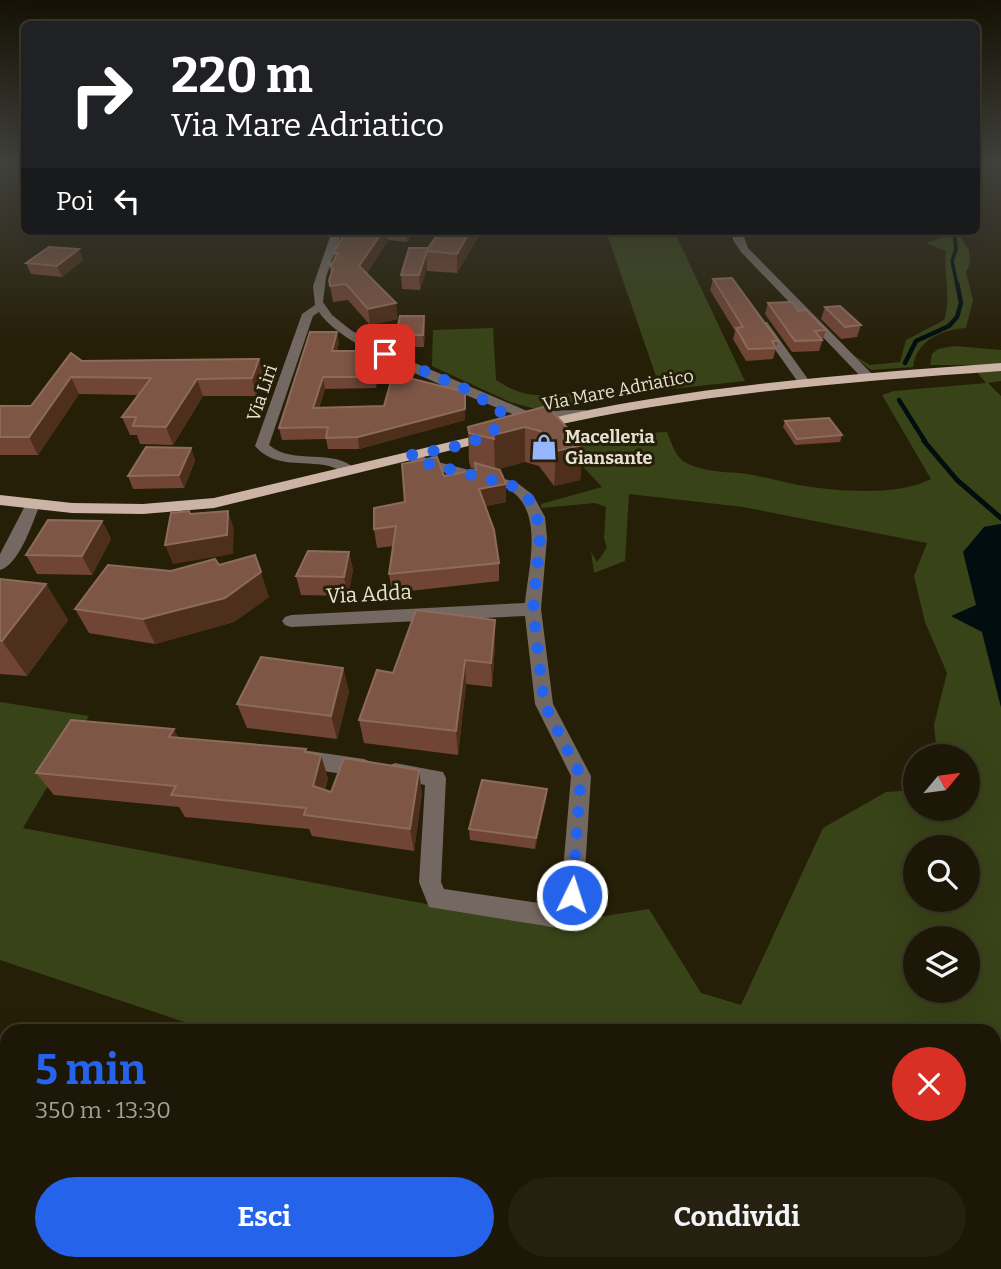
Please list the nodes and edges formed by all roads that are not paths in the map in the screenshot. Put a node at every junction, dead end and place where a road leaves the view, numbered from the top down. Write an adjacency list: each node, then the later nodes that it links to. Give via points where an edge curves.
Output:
1 (337, 235): 3 (street, via 318,290)
2 (737, 235): 6 (street, via 744,250)
3 (319, 307): 8 (street, via 360,341); 13 (street, Via Liri, via 308,314 262,446 276,456 323,460)
4 (758, 316): 7 (street)
5 (1001, 367): 6 (main road, Via Mare Adriatico)
6 (868, 377): 7 (main road, Via Mare Adriatico)
7 (804, 382): 9 (main road, Via Mare Adriatico, via 704,393)
8 (506, 410): 9 (street); 10 (street); 11 (street)
9 (585, 414): 10 (main road, Via Mare Adriatico)
10 (522, 429): 11 (main road, Via Mare Adriatico)
11 (482, 438): 12 (main road, Via Mare Adriatico)
12 (411, 455): 13 (main road, Via Mare Adriatico); 17 (street, via 425,463 511,485 528,498 540,538)
13 (350, 470): 15 (main road, Via Mare Adriatico, via 214,503 143,509)
14 (0, 500): 15 (main road, Via Mare Adriatico)
15 (33, 503): 16 (street, via 13,549)
16 (0, 565)
17 (533, 609): 18 (street, Via Adda); 19 (street, via 544,704 581,776 570,919 437,899 430,881 436,778)
18 (291, 621)
19 (275, 756)

